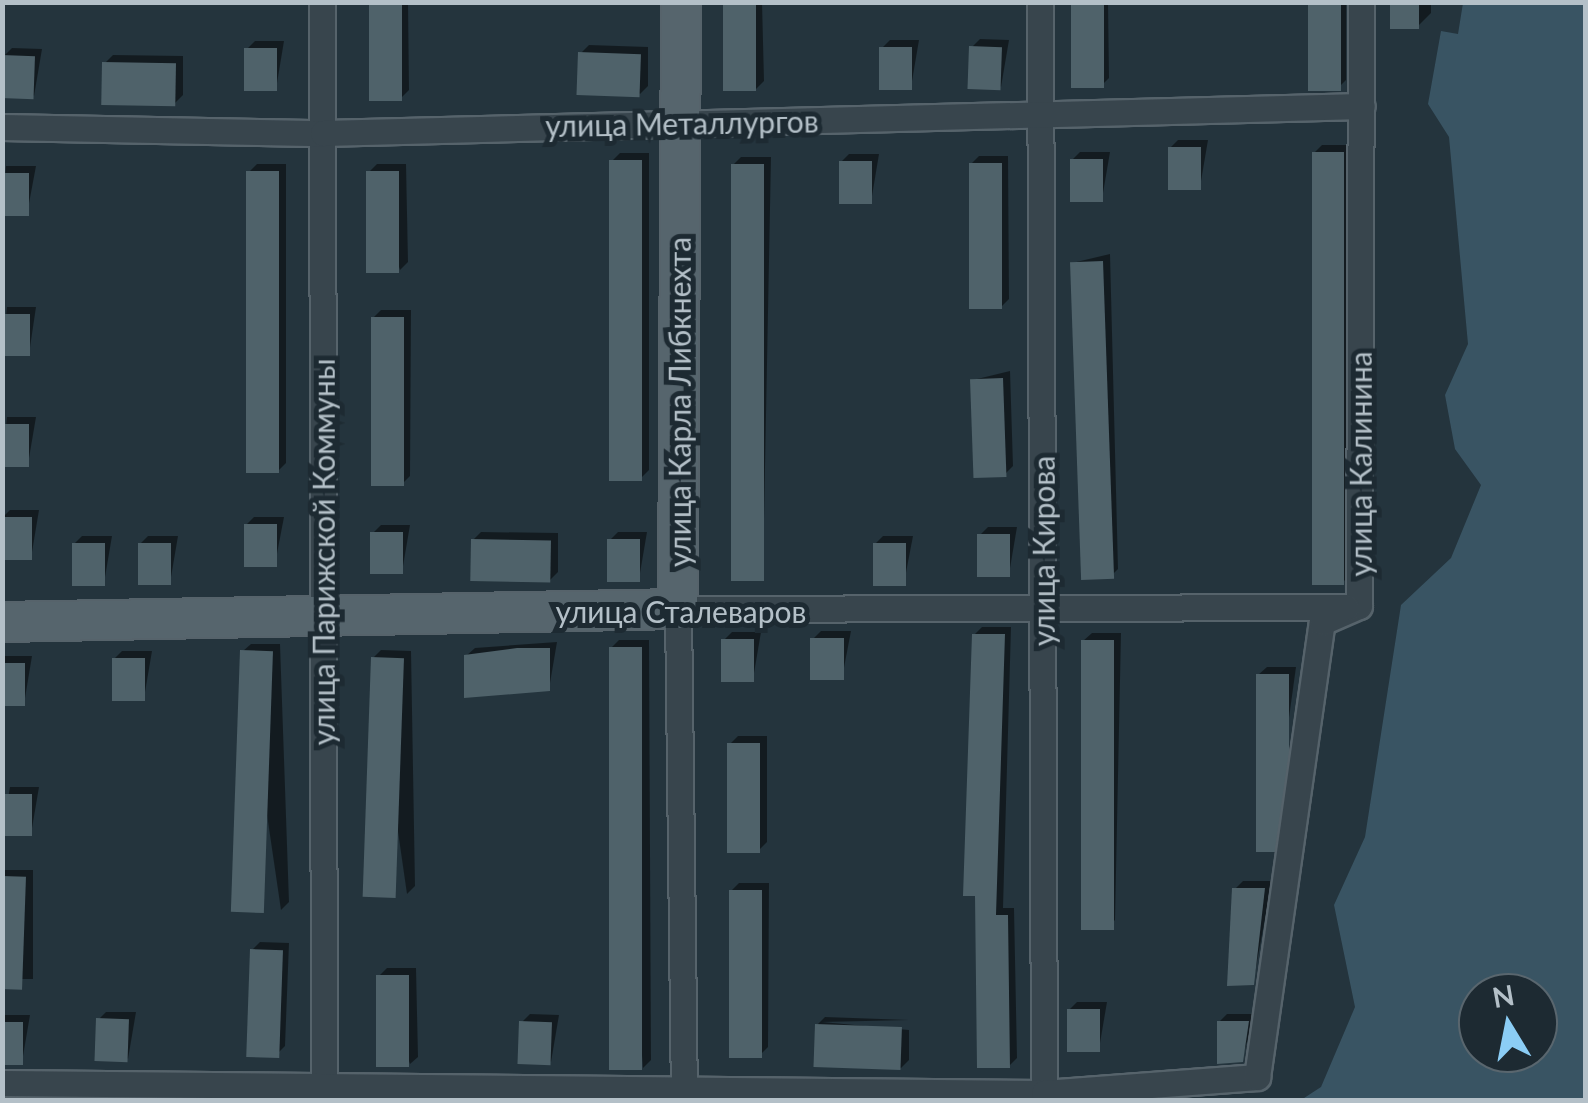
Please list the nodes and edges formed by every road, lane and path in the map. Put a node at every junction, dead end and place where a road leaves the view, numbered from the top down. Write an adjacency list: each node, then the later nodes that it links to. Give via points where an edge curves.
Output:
1 (322, 2): 9 (street, улица Парижской Коммуны)
2 (681, 2): 7 (main road, улица Карла Либкнехта)
3 (1040, 2): 6 (street, улица Кирова)
4 (1362, 2): 5 (street, улица Калинина)
5 (1362, 106): 6 (street, улица Металлургов); 10 (street, улица Калинина)
6 (1041, 118): 7 (street, улица Металлургов); 12 (street, улица Кирова)
7 (680, 122): 9 (street, улица Металлургов); 11 (main road, улица Карла Либкнехта)
8 (2, 128): 9 (street, улица Металлургов)
9 (323, 133): 13 (street, улица Парижской Коммуны)
10 (1359, 606): 12 (street, улица Сталеваров); 18 (street, улица Калинина, via 1322,622 1257,1077)
11 (678, 609): 12 (street, улица Сталеваров); 13 (main road, улица Сталеваров); 17 (street, улица Карла Либкнехта)
12 (1044, 611): 18 (street, улица Кирова)
13 (322, 616): 14 (main road, улица Сталеваров); 16 (street, улица Парижской Коммуны)
14 (2, 622)
15 (2, 1084): 16 (street)
16 (324, 1090): 17 (street)
17 (684, 1096): 18 (street)
18 (1044, 1097)

